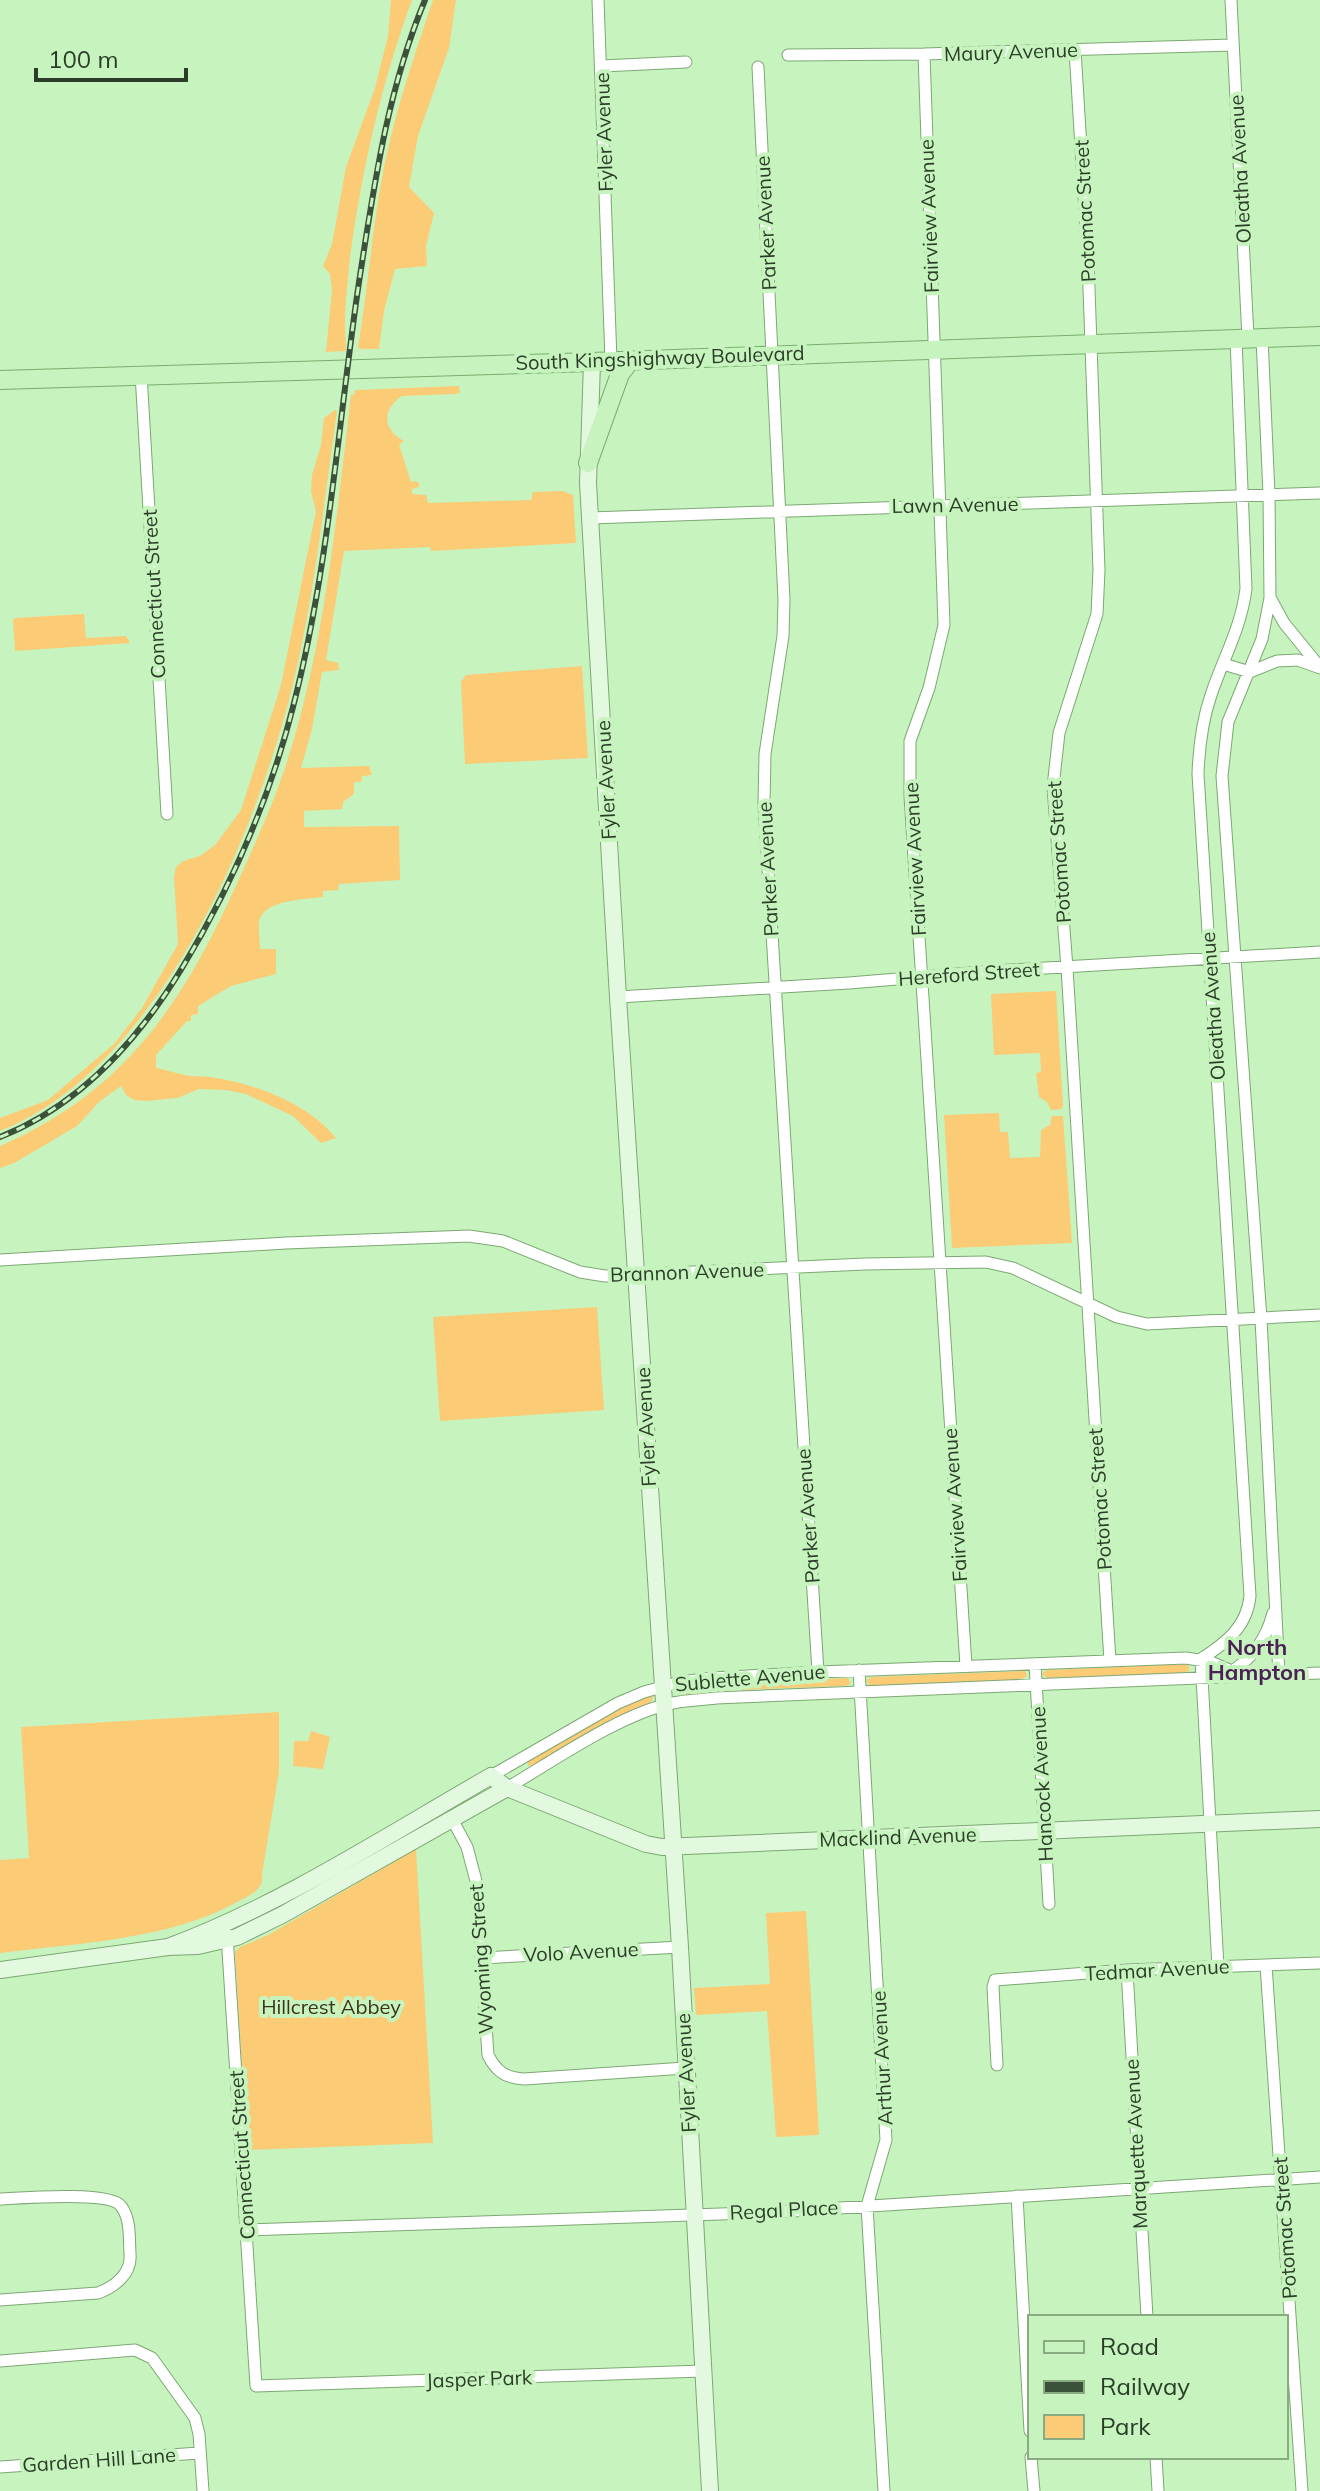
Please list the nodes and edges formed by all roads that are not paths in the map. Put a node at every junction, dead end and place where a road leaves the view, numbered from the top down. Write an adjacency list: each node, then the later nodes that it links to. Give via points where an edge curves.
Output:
1 (598, 0): 8 (street, Fyler Avenue)
2 (1231, 0): 3 (street, Oleatha Avenue)
3 (1233, 45): 4 (street, Maury Avenue); 11 (street, Oleatha Avenue)
4 (1075, 50): 5 (street, Maury Avenue); 12 (street, Potomac Street)
5 (924, 54): 6 (street, Maury Avenue); 13 (street, Fairview Avenue)
6 (788, 55)
7 (686, 62): 8 (street)
8 (602, 66): 16 (street, Fyler Avenue)
9 (758, 67): 14 (street, Parker Avenue)
10 (1320, 336): 11 (main road, South Kingshighway Boulevard)
11 (1249, 338): 12 (main road, South Kingshighway Boulevard); 21 (street, Oleatha Avenue); 22 (street, Oleatha Avenue)
12 (1092, 344): 13 (main road, South Kingshighway Boulevard); 23 (street, Potomac Street)
13 (934, 349): 14 (main road, South Kingshighway Boulevard); 24 (street, Fairview Avenue)
14 (773, 355): 15 (main road, South Kingshighway Boulevard); 25 (street, Parker Avenue)
15 (630, 361): 16 (main road, South Kingshighway Boulevard); 19 (main road, via 620,374)
16 (601, 362): 17 (main road, South Kingshighway Boulevard); 19 (street, Fyler Avenue)
17 (141, 374): 18 (main road, South Kingshighway Boulevard); 31 (street, Connecticut Street)
18 (0, 380)
19 (588, 463): 26 (street, Fyler Avenue)
20 (1320, 493): 21 (street, Lawn Avenue)
21 (1269, 494): 22 (street, Lawn Avenue); 27 (street, Oleatha Avenue)
22 (1242, 495): 23 (street, Lawn Avenue); 28 (street, Oleatha Avenue, via 1246,589 1243,613)
23 (1097, 499): 24 (street, Lawn Avenue); 35 (street, Potomac Street, via 1097,614 1059,733 1053,787)
24 (940, 504): 25 (street, Lawn Avenue); 36 (street, Fairview Avenue, via 944,625 910,741)
25 (781, 511): 26 (street, Lawn Avenue); 37 (street, Parker Avenue, via 783,636 764,767)
26 (590, 518): 38 (street, Fyler Avenue)
27 (1270, 598): 29 (street); 30 (street, Oleatha Avenue)
28 (1223, 664): 30 (street); 34 (street, Oleatha Avenue, via 1199,745)
29 (1320, 667): 30 (street, via 1277,661)
30 (1250, 672): 33 (street, Oleatha Avenue, via 1228,722 1222,776)
31 (167, 814)
32 (1320, 952): 33 (street, Hereford Street)
33 (1236, 957): 34 (street, Hereford Street); 45 (street, Oleatha Avenue)
34 (1211, 959): 35 (street, Hereford Street); 46 (street, Oleatha Avenue)
35 (1067, 968): 36 (street, Hereford Street); 43 (street, Potomac Street)
36 (923, 977): 37 (street, Hereford Street); 40 (street, Fairview Avenue)
37 (775, 988): 38 (street, Hereford Street); 41 (street, Parker Avenue)
38 (618, 997): 42 (street, Fyler Avenue)
39 (0, 1260): 42 (street, Brannon Avenue, via 469,1236 503,1241 580,1272)
40 (939, 1262): 41 (street, Brannon Avenue); 43 (street, Brannon Avenue, via 1005,1265); 51 (street, Fairview Avenue)
41 (792, 1267): 42 (street, Brannon Avenue); 54 (street, Parker Avenue)
42 (637, 1275): 60 (street, Fyler Avenue)
43 (1087, 1305): 46 (street, Brannon Avenue, via 1147,1324); 49 (street, Potomac Street)
44 (1320, 1315): 45 (street, Brannon Avenue)
45 (1261, 1319): 46 (street, Brannon Avenue); 47 (street, Oleatha Avenue)
46 (1233, 1320): 48 (street, Oleatha Avenue, via 1249,1609 1238,1630)
47 (1275, 1596): 53 (street, Oleatha Avenue, via 1265,1633); 56 (street, Oleatha Avenue)
48 (1201, 1659): 49 (street, Sublette Avenue); 53 (street, Sublette Avenue); 58 (street)
49 (1110, 1661): 50 (street, Sublette Avenue)
50 (1035, 1664): 51 (street, Sublette Avenue); 59 (street, Hancock Avenue)
51 (966, 1666): 52 (street, Sublette Avenue)
52 (859, 1670): 54 (street, Sublette Avenue); 61 (street, Arthur Avenue)
53 (1231, 1671): 57 (street, Sublette Avenue); 58 (street, Oleatha Avenue)
54 (818, 1672): 60 (street, Sublette Avenue)
55 (1320, 1673): 56 (street, Sublette Avenue)
56 (1279, 1675): 57 (street, Sublette Avenue)
57 (1249, 1676): 58 (street, Sublette Avenue)
58 (1209, 1678): 59 (street, Sublette Avenue); 67 (street)
59 (1036, 1685): 61 (street, Sublette Avenue); 68 (street, Hancock Avenue)
60 (662, 1686): 62 (street, Fyler Avenue); 63 (street, Sublette Avenue, via 618,1703)
61 (860, 1692): 62 (street, Sublette Avenue, via 716,1698); 69 (street, Arthur Avenue)
62 (663, 1706): 64 (street, Sublette Avenue, via 611,1728); 70 (street, Fyler Avenue)
63 (491, 1776): 64 (street, Macklind Avenue); 72 (street, Sublette Avenue, via 268,1903)
64 (507, 1788): 65 (street, Sublette Avenue); 70 (street, Macklind Avenue, via 653,1846)
65 (452, 1819): 72 (street, Sublette Avenue, via 258,1928); 74 (street, Wyoming Street, via 476,1881)
66 (1320, 1819): 67 (street, Macklind Avenue)
67 (1212, 1824): 68 (street, Macklind Avenue); 77 (street)
68 (1045, 1831): 69 (street, Macklind Avenue); 71 (street, Hancock Avenue)
69 (869, 1838): 70 (street, Macklind Avenue); 87 (street, Arthur Avenue, via 886,2140)
70 (671, 1847): 73 (street, Fyler Avenue)
71 (1049, 1904)
72 (227, 1932): 78 (street, Sublette Avenue, via 198,1946); 89 (street, Connecticut Street)
73 (680, 1947): 74 (street, Volo Avenue); 81 (street, Fyler Avenue)
74 (482, 1958): 81 (street, Wyoming Street, via 488,2055 502,2074 524,2079)
75 (1320, 1963): 76 (street, Tedmar Avenue)
76 (1266, 1965): 77 (street, Tedmar Avenue); 83 (street, Potomac Street)
77 (1218, 1967): 79 (street, Tedmar Avenue)
78 (0, 1970)
79 (1127, 1970): 80 (street, Tedmar Avenue, via 995,1980); 84 (street, Marquette Avenue)
80 (997, 2065)
81 (685, 2068): 88 (street, Fyler Avenue)
82 (1320, 2177): 83 (street, Regal Place)
83 (1282, 2179): 84 (street, Regal Place); 105 (street, Potomac Street)
84 (1138, 2190): 85 (street, Regal Place); 91 (street, Marquette Avenue)
85 (1017, 2196): 87 (street, Regal Place); 95 (street)
86 (0, 2199): 90 (street, via 88,2197 120,2203 127,2218 131,2261 112,2288 98,2293)
87 (867, 2206): 88 (street, Regal Place); 102 (street, Arthur Avenue)
88 (694, 2215): 89 (street, Regal Place); 93 (street, Fyler Avenue)
89 (247, 2230): 94 (street, Connecticut Street)
90 (0, 2300)
91 (1147, 2315)
92 (0, 2361): 96 (street, via 135,2350 153,2360 195,2418)
93 (703, 2371): 94 (street, Jasper Park); 101 (street, Fyler Avenue)
94 (256, 2386)
95 (1028, 2395)
96 (199, 2453): 99 (street, Garden Hill Lane); 100 (street)
97 (1031, 2459): 103 (street)
98 (1156, 2459): 104 (street)
99 (0, 2467)
100 (203, 2491)
101 (710, 2491)
102 (884, 2491)
103 (1034, 2491)
104 (1158, 2491)
105 (1302, 2491)

